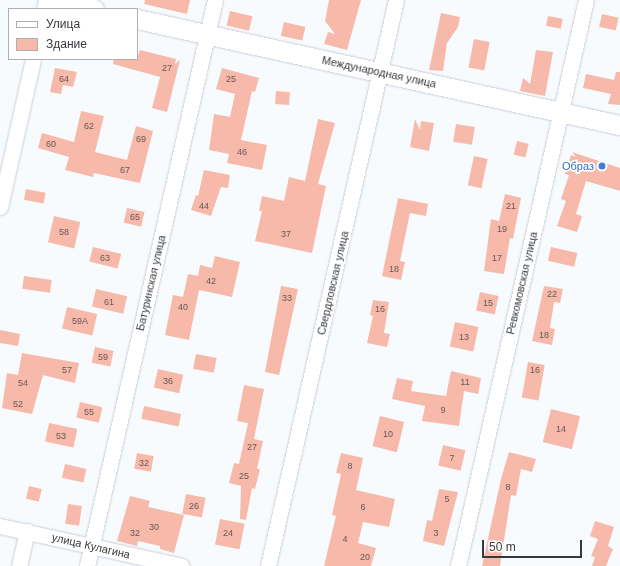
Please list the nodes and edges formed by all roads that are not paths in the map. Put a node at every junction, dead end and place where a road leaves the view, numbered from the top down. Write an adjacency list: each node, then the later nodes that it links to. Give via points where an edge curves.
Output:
1 (53, 0): 5 (main road)
2 (215, 0): 7 (street, Батуринская улица)
3 (396, 0): 9 (street, Свердловская улица)
4 (586, 0): 10 (street, Ревкомовская улица)
5 (89, 8)
6 (138, 18): 7 (main road, Международная улица)
7 (207, 34): 9 (main road, Международная улица); 15 (street, Батуринская улица)
8 (33, 60): 12 (street)
9 (381, 72): 10 (main road, Международная улица); 19 (street, Свердловская улица)
10 (561, 112): 11 (main road, Международная улица); 20 (street, Ревкомовская улица)
11 (620, 125)
12 (0, 207)
13 (0, 526): 14 (street, улица Кулагина)
14 (27, 531): 15 (street, улица Кулагина); 16 (street)
15 (92, 545): 17 (street, Батуринская улица); 18 (street, улица Кулагина)
16 (19, 566)
17 (87, 566)
18 (182, 566)
19 (268, 566)
20 (458, 566)

